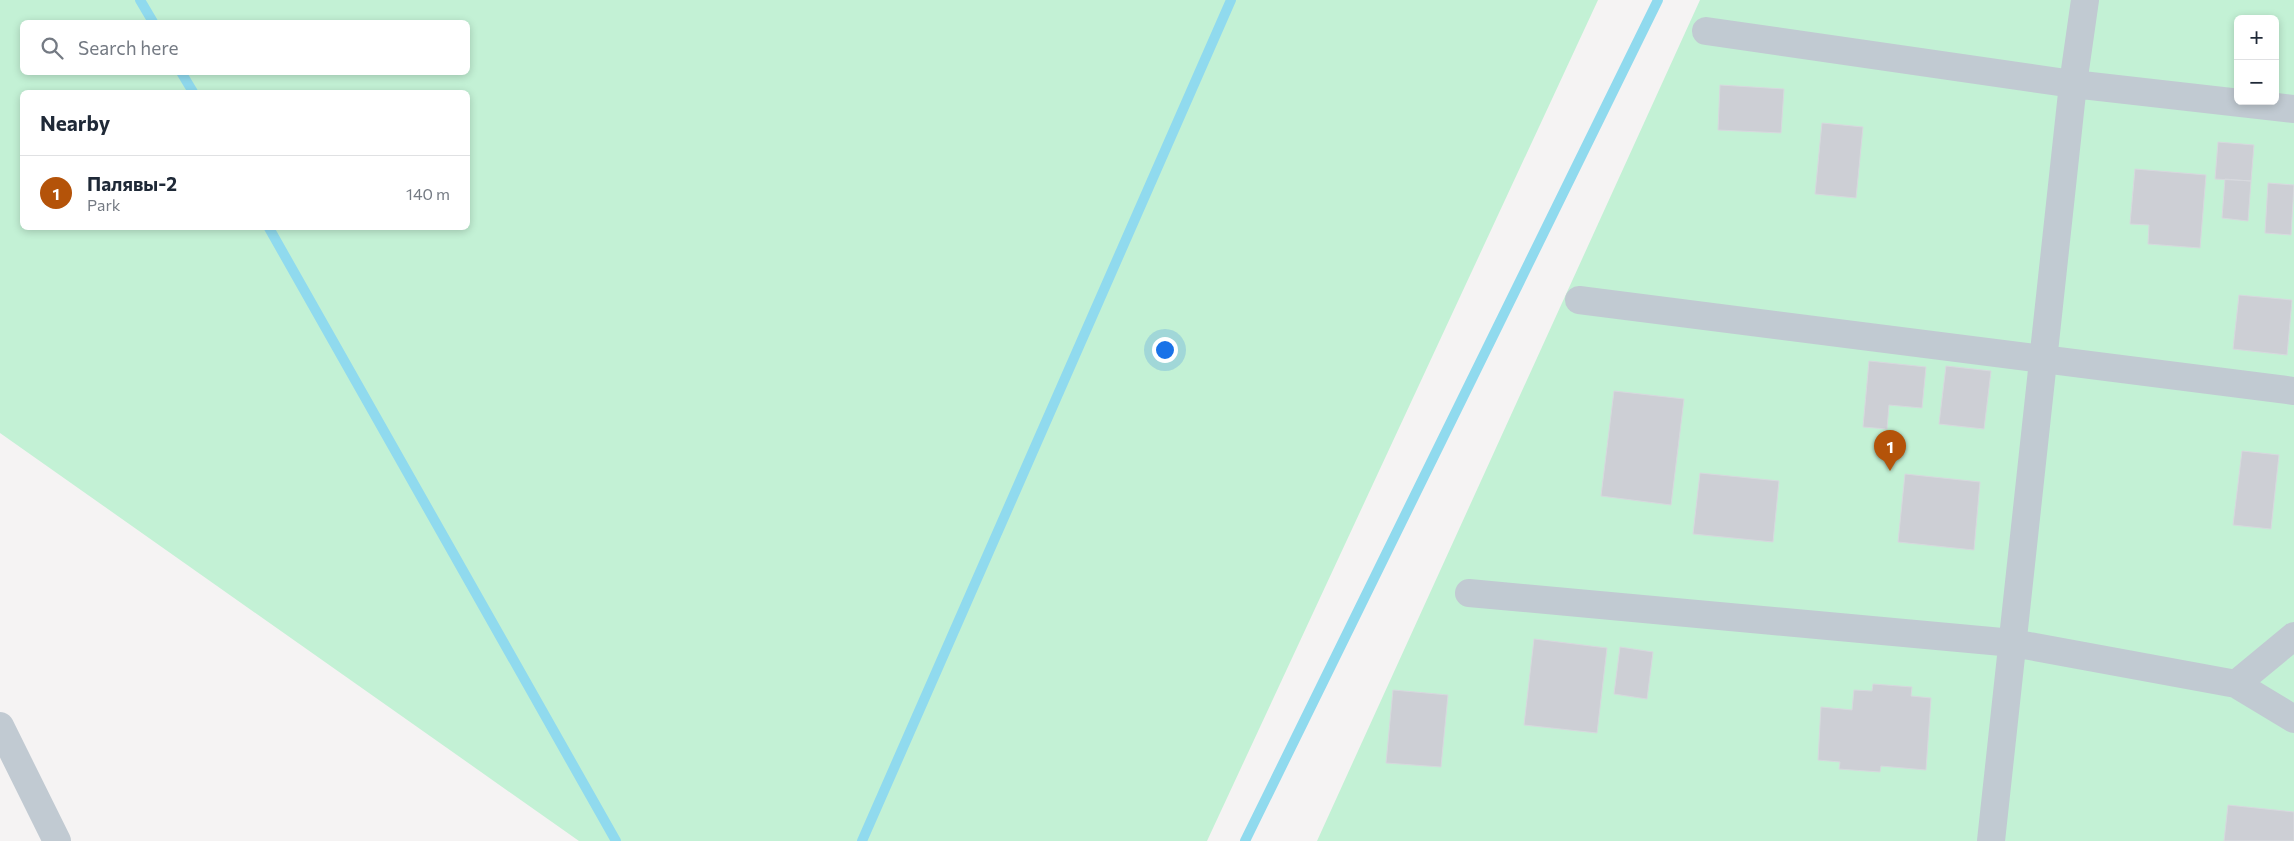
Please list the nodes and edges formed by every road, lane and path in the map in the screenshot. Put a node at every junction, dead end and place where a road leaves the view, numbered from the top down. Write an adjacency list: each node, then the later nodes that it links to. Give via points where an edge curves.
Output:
1 (2085, 0): 3 (street)
2 (1706, 31): 3 (street)
3 (2073, 84): 4 (street); 6 (street)
4 (2294, 110)
5 (1579, 300): 6 (street)
6 (2043, 361): 7 (street); 10 (street)
7 (2294, 391)
8 (1469, 593): 10 (street)
9 (2294, 636): 11 (street)
10 (2013, 643): 11 (street); 15 (street)
11 (2236, 684): 12 (street)
12 (2294, 719)
13 (0, 726): 14 (street)
14 (57, 841)
15 (1991, 841)

